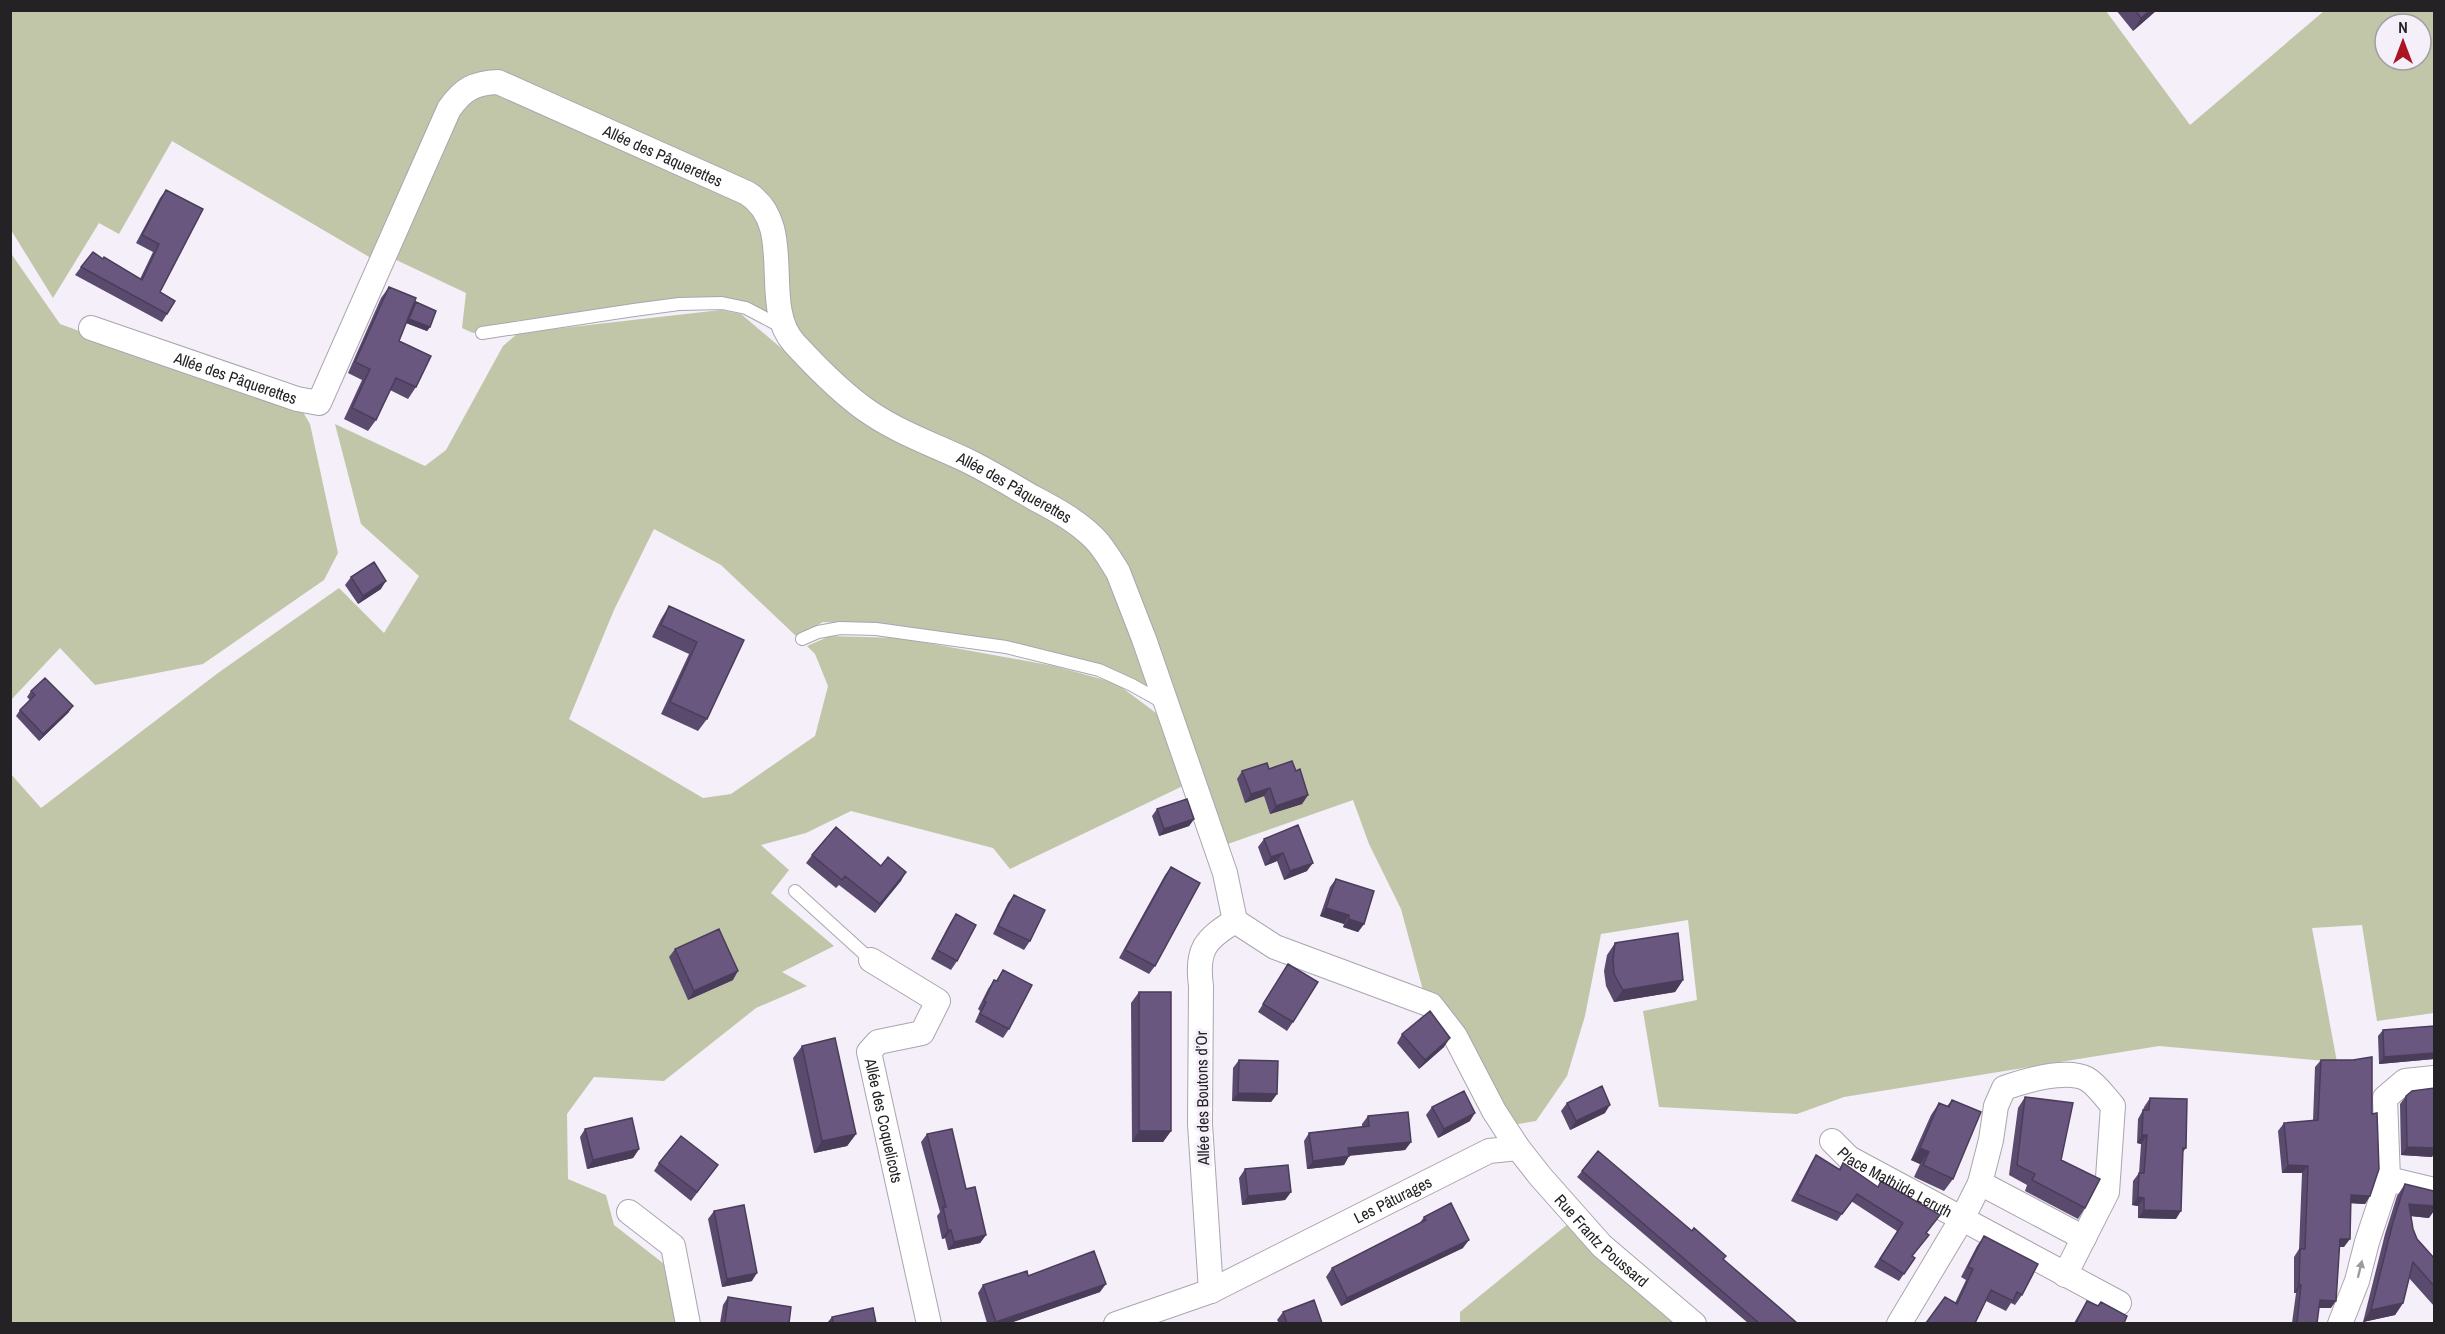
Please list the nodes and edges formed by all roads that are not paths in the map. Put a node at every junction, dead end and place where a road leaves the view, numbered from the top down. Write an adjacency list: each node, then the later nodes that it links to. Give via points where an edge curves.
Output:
1 (782, 327): 2 (street, Allée des Pâquerettes, via 768,215 755,198 498,82 481,82 449,109 319,403 297,399); 3 (lane, via 746,308 722,303 646,308); 5 (street, Allée des Pâquerettes, via 831,380 871,414 1037,499 1095,539 1118,572)
2 (91, 328)
3 (482, 333)
4 (802, 639): 5 (lane, via 840,628 876,629 1006,647 1099,670)
5 (1168, 705): 7 (street, Allée des Pâquerettes, via 1225,873)
6 (795, 891): 8 (lane)
7 (1236, 921): 11 (street, via 1275,947 1431,1005 1455,1036); 19 (street, Allée des Boutons d’Or, via 1217,932 1202,948 1198,966 1200,1124)
8 (871, 960): 22 (street, Allée des Coquelicots, via 938,1001 922,1033 878,1042 869,1052)
9 (2434, 1078): 12 (street, via 2405,1081 2385,1098)
10 (1832, 1141): 16 (street, Place Mathilde Leruth, via 1849,1158)
11 (1518, 1149): 19 (street, Les Pâturages, via 1489,1151); 24 (street, Rue Frantz Poussard, via 1602,1246)
12 (2388, 1179): 14 (street); 26 (street, one-way to 12)
13 (1980, 1183): 16 (street, Place Mathilde Leruth); 17 (street); 17 (street, Place Mathilde Leruth, via 1992,1140 1996,1106 2004,1088 2028,1080 2084,1077 2113,1106 2107,1192)
14 (2434, 1190)
15 (630, 1212): 21 (street, via 673,1246)
16 (1963, 1217): 18 (street, Place Mathilde Leruth); 25 (street, Place Mathilde Leruth)
17 (2084, 1238): 18 (street, Place Mathilde Leruth)
18 (2065, 1275): 20 (street, Place Mathilde Leruth)
19 (1211, 1291): 23 (street, Les Pâturages)
20 (2119, 1303)
21 (688, 1323)
22 (929, 1323)
23 (1116, 1323)
24 (1694, 1323)
25 (1899, 1323)
26 (2340, 1323)

